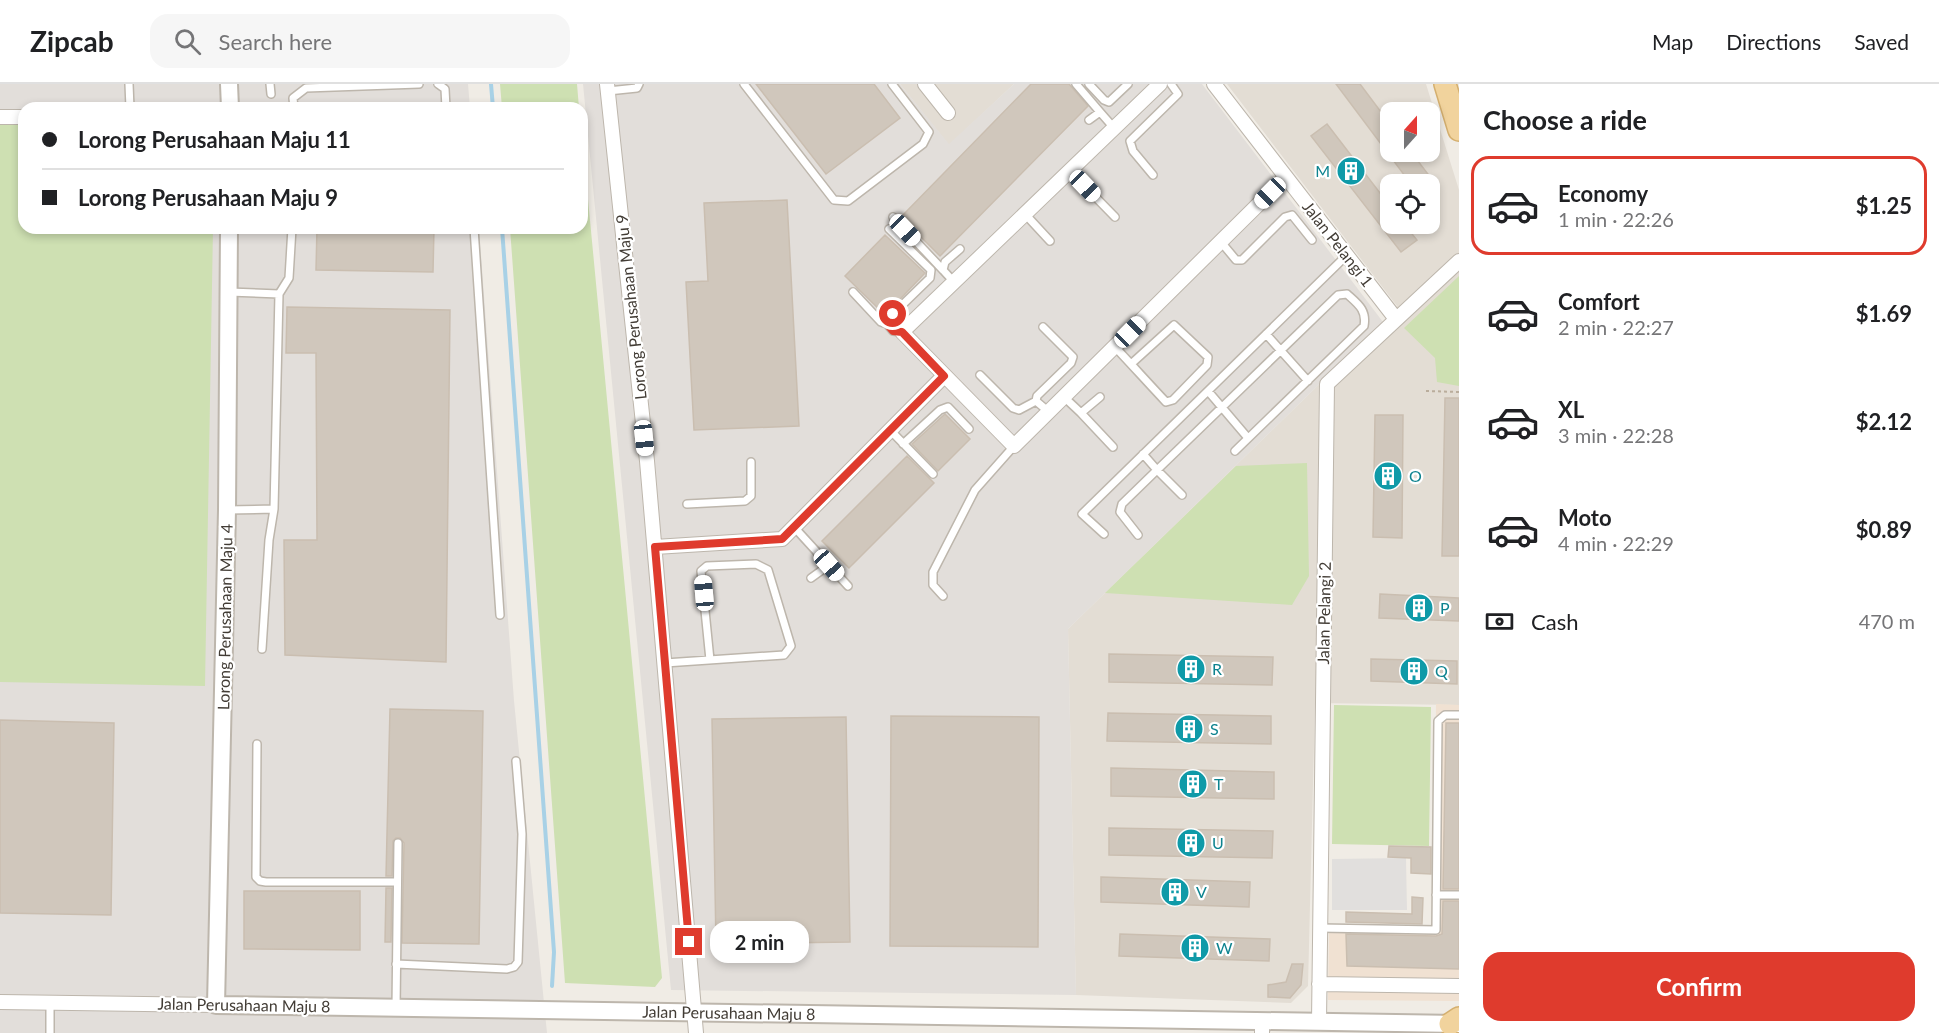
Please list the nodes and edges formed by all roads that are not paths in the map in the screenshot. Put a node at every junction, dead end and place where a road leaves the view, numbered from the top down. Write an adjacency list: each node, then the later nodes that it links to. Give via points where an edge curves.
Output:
1 (129, 84): 19 (lane)
2 (229, 84): 20 (street)
3 (270, 84): 18 (lane)
4 (419, 84): 21 (lane, via 306,88)
5 (438, 84): 22 (lane, via 445,89)
6 (639, 84): 17 (lane, via 637,88)
7 (744, 84): 8 (lane, via 834,200 848,201 923,144 929,132)
8 (892, 84)
9 (925, 84): 24 (street)
10 (1076, 84): 23 (lane)
11 (1089, 84): 12 (lane, via 1109,102)
12 (1128, 84)
13 (1171, 84): 31 (lane, via 1178,94 1130,141)
14 (1214, 84): 32 (street, Jalan Pelangi 1)
15 (1445, 84): 29 (main road)
16 (1154, 86): 28 (street)
17 (608, 87): 87 (street, Lorong Perusahaan Maju 9)
18 (271, 94)
19 (130, 102)
20 (230, 102)
21 (293, 102)
22 (446, 102)
23 (1100, 112): 27 (lane); 28 (lane)
24 (948, 113)
25 (0, 117): 26 (street)
26 (18, 117)
27 (1089, 120)
28 (1114, 128): 30 (street)
29 (1459, 129)
30 (1070, 171): 33 (street); 35 (lane)
31 (1153, 174)
32 (1286, 177): 42 (street); 44 (street, Jalan Pelangi 1)
33 (1025, 214): 41 (lane); 47 (street)
34 (893, 217): 46 (lane)
35 (1115, 217)
36 (889, 229): 52 (lane, via 931,270 930,278)
37 (230, 234): 48 (street, Lorong Perusahaan Maju 4)
38 (292, 234): 50 (lane, via 289,278)
39 (474, 234): 92 (lane)
40 (1312, 240): 42 (lane, via 1292,215 1285,217 1242,260 1236,260)
41 (1050, 242)
42 (1221, 242): 56 (street)
43 (960, 249): 46 (lane)
44 (1347, 255): 51 (street, Jalan Pelangi 1); 55 (lane)
45 (1459, 261): 51 (street, Jalan Pelangi 2)
46 (942, 270): 47 (lane)
47 (954, 282): 54 (street)
48 (229, 292): 50 (lane); 83 (street, Lorong Perusahaan Maju 4)
49 (853, 292): 52 (lane)
50 (279, 294): 82 (lane)
51 (1396, 319): 103 (street, Jalan Pelangi 2, via 1327,384)
52 (887, 324): 54 (lane, via 893,331)
53 (1043, 327): 65 (lane, via 1073,357 1036,396)
54 (902, 332): 60 (street)
55 (1266, 334): 57 (lane); 62 (lane)
56 (1115, 347): 58 (lane); 63 (street)
57 (1282, 351): 61 (lane); 61 (lane, via 1338,295 1347,294 1363,309 1364,326); 66 (lane)
58 (1131, 364): 58 (lane, via 1174,325 1208,357 1207,365 1173,400 1166,402)
59 (980, 375): 65 (lane, via 1013,408 1019,410)
60 (944, 376): 70 (street); 73 (street)
61 (1308, 381): 71 (lane)
62 (1208, 391): 66 (lane); 76 (lane)
63 (1064, 397): 67 (street); 68 (lane)
64 (1100, 398): 68 (lane)
65 (1036, 401): 67 (lane)
66 (1223, 409): 71 (lane); 78 (lane)
67 (1049, 412): 73 (street)
68 (1082, 412): 74 (lane)
69 (969, 429): 72 (lane, via 948,407)
70 (890, 430): 72 (lane); 84 (street)
71 (1248, 438): 75 (lane)
72 (903, 444): 79 (lane)
73 (1014, 446): 91 (lane, via 975,490 933,572 933,585)
74 (1113, 447)
75 (1235, 451)
76 (1143, 454): 78 (lane); 85 (lane, via 1082,514)
77 (751, 462): 81 (lane, via 751,496 745,501)
78 (1157, 470): 80 (lane); 86 (lane, via 1122,504 1120,512)
79 (933, 474)
80 (1182, 495)
81 (687, 504)
82 (274, 509): 83 (lane); 93 (lane)
83 (227, 510): 109 (street, Lorong Perusahaan Maju 4)
84 (794, 527): 87 (street, via 782,539); 88 (lane)
85 (1104, 534)
86 (1138, 535)
87 (655, 547): 95 (street, Lorong Perusahaan Maju 9)
88 (829, 565): 89 (lane); 90 (lane)
89 (811, 578)
90 (848, 586)
91 (943, 596)
92 (500, 615)
93 (262, 649)
94 (710, 660): 94 (lane, via 784,655 791,646 768,570 756,564 706,567 701,571); 95 (lane)
95 (665, 663): 111 (street, Lorong Perusahaan Maju 9)
96 (1459, 715): 101 (lane, via 1445,715 1438,721)
97 (257, 744): 100 (lane, via 258,879)
98 (516, 761): 104 (lane, via 522,834 518,962 507,969)
99 (398, 843): 100 (lane)
100 (396, 882): 104 (lane)
101 (1436, 895): 102 (lane); 103 (lane, via 1436,930)
102 (1459, 895)
103 (1320, 927): 105 (street, Jalan Pelangi 2)
104 (396, 964): 110 (lane)
105 (1319, 984): 106 (street); 112 (street, Jalan Pelangi 2)
106 (1459, 986)
107 (0, 1002): 108 (street, Jalan Perusahaan Maju 8)
108 (50, 1003): 109 (street, Jalan Perusahaan Maju 8); 116 (lane)
109 (216, 1005): 110 (street, Jalan Perusahaan Maju 8)
110 (396, 1008): 111 (street, Jalan Perusahaan Maju 8)
111 (695, 1012): 114 (street, Jalan Perusahaan Maju 8); 117 (street, Lorong Perusahaan Maju 9)
112 (1319, 1022): 113 (street, Jalan Perusahaan Maju 8); 115 (street, Jalan Perusahaan Maju 8)
113 (1457, 1023)
114 (1228, 1027): 115 (street, Jalan Perusahaan Maju 8)
115 (1262, 1027)
116 (50, 1033)
117 (696, 1033)

